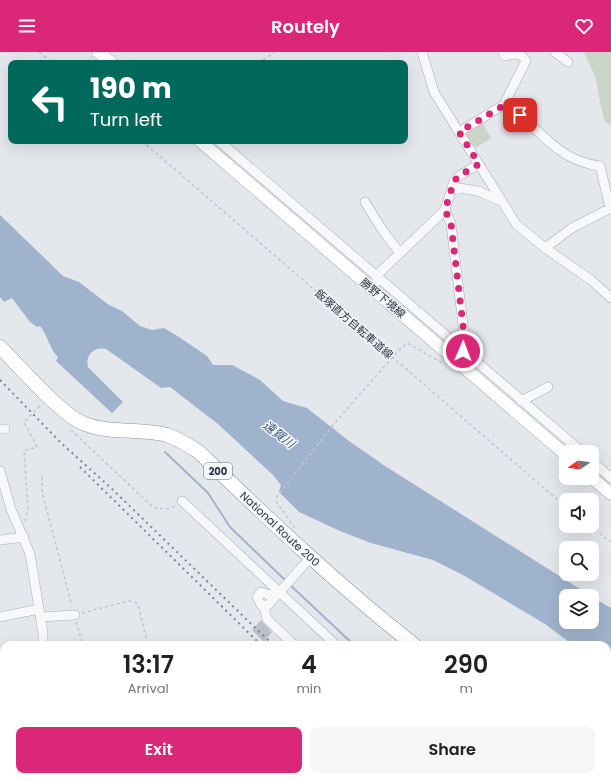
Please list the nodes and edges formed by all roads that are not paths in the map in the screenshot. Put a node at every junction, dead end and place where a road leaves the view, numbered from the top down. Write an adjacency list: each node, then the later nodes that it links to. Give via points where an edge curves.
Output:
1 (98, 52): 6 (main road)
2 (422, 52): 9 (street, via 434,92)
3 (503, 52): 5 (street, via 505,56)
4 (555, 52): 7 (street)
5 (525, 55): 8 (street, via 526,64)
6 (108, 60)
7 (568, 62)
8 (503, 106): 9 (street); 16 (street, via 514,109 562,154 589,165 600,166)
9 (459, 132): 12 (street)
10 (203, 144): 19 (main road, 勝野下境線)
11 (222, 144): 21 (street)
12 (479, 164): 13 (street, via 459,176); 14 (street)
13 (452, 188): 14 (street, via 478,191); 17 (street)
14 (501, 201): 18 (street, via 516,224)
15 (365, 202): 20 (street)
16 (611, 208): 18 (street, via 572,228)
17 (445, 210): 20 (street); 26 (street, via 451,224 465,342)
18 (545, 248): 22 (street, via 592,280)
19 (326, 250): 21 (street, via 340,253 362,269); 23 (main road, 勝野下境線)
20 (399, 252): 21 (street)
21 (373, 273): 23 (street); 26 (street)
22 (611, 298)
23 (401, 313): 24 (main road, 勝野下境線)
24 (429, 337): 26 (street); 28 (main road, 勝野下境線)
25 (0, 347): 43 (highway, National Route 200 / 200, via 56,403 85,424 111,430 165,435 199,452)
26 (463, 351): 29 (street)
27 (548, 387): 29 (street)
28 (494, 392): 30 (street); 32 (main road, 勝野下境線)
29 (521, 401): 30 (street)
30 (535, 413): 31 (street)
31 (574, 445)
32 (559, 449)
33 (599, 467): 36 (street)
34 (0, 471): 41 (street, via 11,509)
35 (599, 478): 38 (street)
36 (611, 478)
37 (599, 483): 39 (main road)
38 (611, 484)
39 (611, 494)
40 (182, 501): 44 (street)
41 (24, 536): 42 (street); 46 (street, via 30,554)
42 (0, 540)
43 (310, 558): 44 (street); 52 (highway, National Route 200 / 200)
44 (278, 592): 45 (street, via 268,605); 45 (street, via 269,595 264,592 259,594 258,601); 51 (street)
45 (264, 606): 50 (street, via 267,618)
46 (40, 613): 47 (street); 48 (street); 49 (street)
47 (74, 615)
48 (0, 617)
49 (43, 641)
50 (290, 641)
51 (332, 641)
52 (409, 641)

